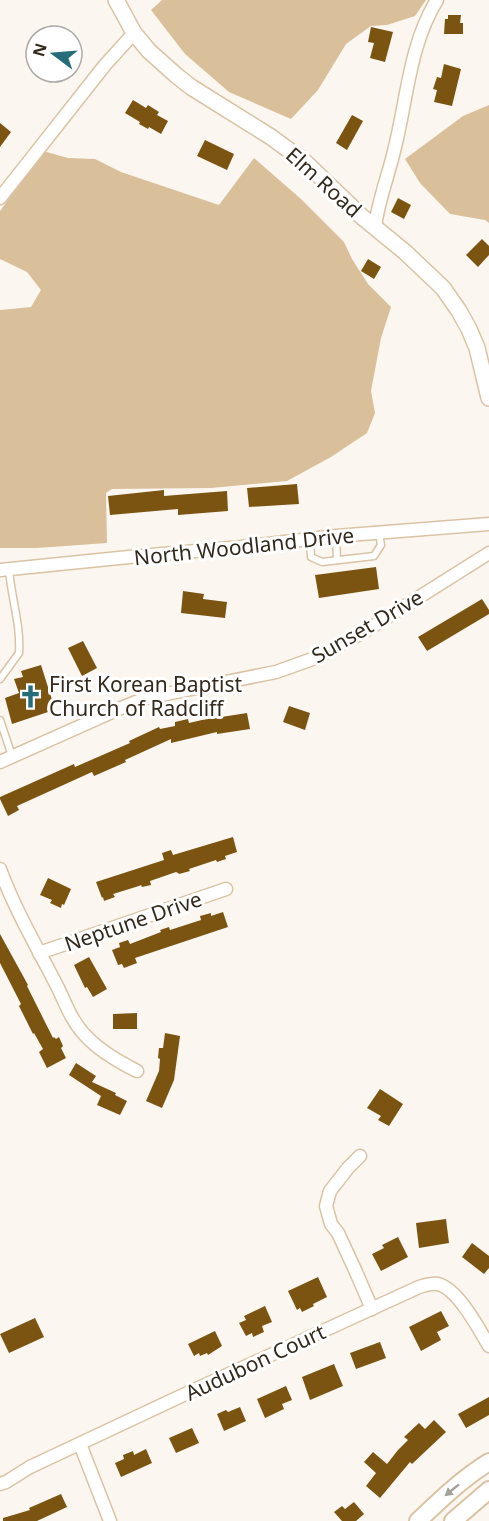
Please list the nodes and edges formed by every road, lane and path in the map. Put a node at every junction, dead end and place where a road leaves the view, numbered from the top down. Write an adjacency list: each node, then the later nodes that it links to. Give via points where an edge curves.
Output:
1 (116, 0): 3 (street, Elm Road)
2 (437, 0): 5 (street, via 410,70)
3 (134, 33): 4 (street); 5 (street, Elm Road, via 190,87 305,162)
4 (1, 193)
5 (375, 227): 6 (street, Elm Road, via 443,288 459,311 477,348)
6 (489, 398)
7 (489, 524): 8 (street, North Woodland Drive)
8 (379, 533): 9 (street, North Woodland Drive); 12 (lane, via 381,545 374,556)
9 (336, 536): 10 (street, North Woodland Drive); 12 (lane)
10 (310, 540): 12 (lane, via 311,557 322,562); 13 (street, North Woodland Drive)
11 (489, 553): 16 (street, Sunset Drive, via 318,657 276,672 146,698)
12 (338, 560)
13 (5, 569): 14 (lane, via 20,648)
14 (0, 679)
15 (0, 720): 16 (lane)
16 (12, 757): 17 (street, Sunset Drive)
17 (0, 762)
18 (0, 869): 20 (street)
19 (226, 889): 20 (street, Neptune Drive)
20 (39, 953): 21 (street, via 79,1029)
21 (137, 1071)
22 (360, 1156): 23 (street, via 330,1191 326,1206)
23 (372, 1309): 24 (street, Audubon Court, via 436,1283 447,1287 462,1303); 25 (street, Audubon Court)
24 (489, 1346)
25 (80, 1444): 27 (street, Audubon Court); 29 (street)
26 (489, 1462): 30 (main road, one-way to 30)
27 (0, 1484)
28 (489, 1490): 31 (main road)
29 (110, 1521)
30 (418, 1521)
31 (453, 1521)

